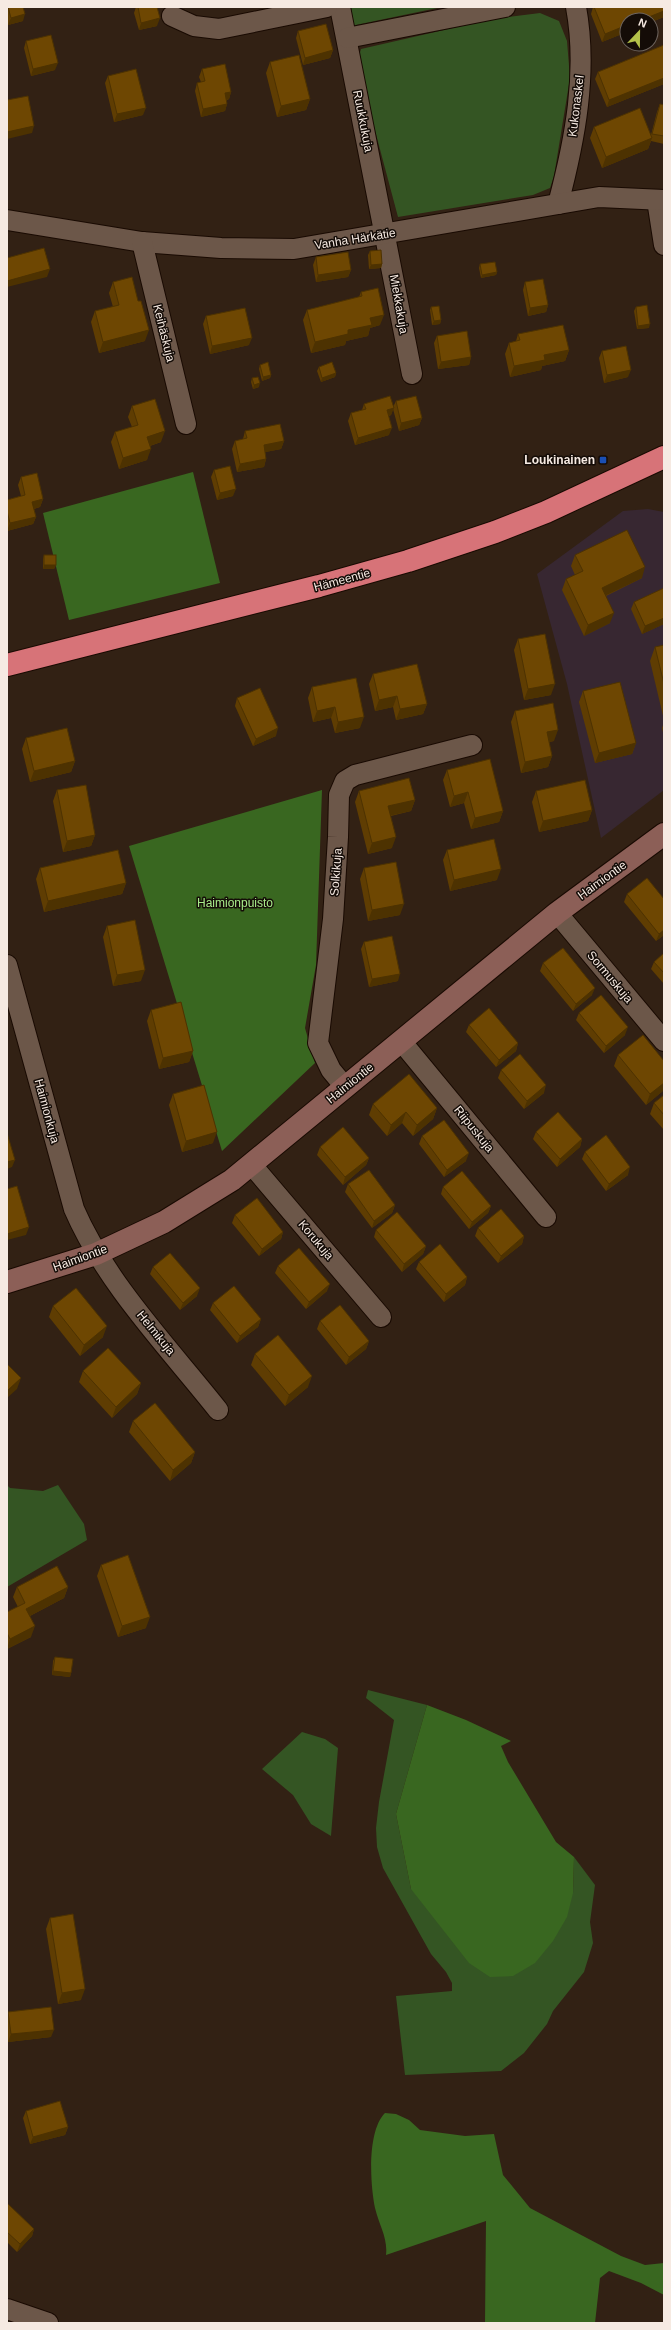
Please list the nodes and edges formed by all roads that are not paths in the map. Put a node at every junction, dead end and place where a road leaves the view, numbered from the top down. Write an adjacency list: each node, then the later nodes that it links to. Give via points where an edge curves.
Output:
1 (327, 7): 5 (street, via 219,29 194,26)
2 (340, 7): 6 (street, Ruukkukuja)
3 (505, 7): 6 (street)
4 (576, 7): 8 (street, Kukonaskel, via 582,48 580,82 574,131)
5 (172, 16)
6 (346, 38): 10 (street, Ruukkukuja)
7 (660, 200): 8 (street, Vanha Härkätie, via 599,197); 12 (street, Vanha Härkätie)
8 (558, 204): 10 (street, Vanha Härkätie)
9 (7, 220): 11 (street, Vanha Härkätie)
10 (386, 235): 11 (street, Vanha Härkätie, via 294,249 221,248); 13 (street, Miekkakuja)
11 (142, 242): 14 (street, Keihäskuja)
12 (664, 245)
13 (412, 374)
14 (186, 424)
15 (664, 457): 16 (highway, Hämeentie, via 538,515 408,562)
16 (7, 665)
17 (472, 745): 23 (street, Solkikuja, via 355,775 345,781 339,795 333,918 318,1043 331,1070)
18 (664, 834): 19 (street, Haimiontie)
19 (557, 914): 21 (street, Haimiontie); 22 (street, Sormuskuja)
20 (7, 965): 26 (street, Haimionkuja, via 74,1209)
21 (401, 1041): 23 (street, Haimiontie); 25 (street, Riipuskuja)
22 (664, 1041)
23 (344, 1088): 24 (street, Haimiontie)
24 (252, 1164): 26 (street, Haimiontie, via 232,1180 164,1222); 28 (street, Korukuja)
25 (546, 1218)
26 (96, 1254): 27 (street, Haimiontie); 29 (street, Helmikuja)
27 (7, 1282)
28 (381, 1317)
29 (218, 1410)
30 (7, 2309): 31 (street)
31 (48, 2323)

